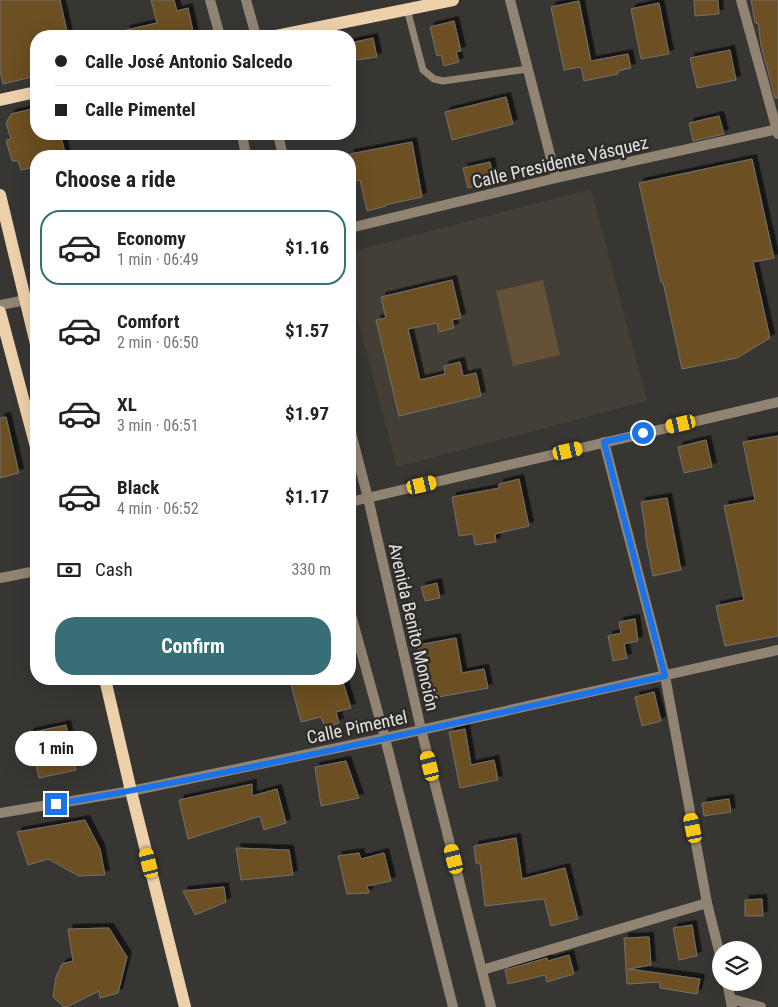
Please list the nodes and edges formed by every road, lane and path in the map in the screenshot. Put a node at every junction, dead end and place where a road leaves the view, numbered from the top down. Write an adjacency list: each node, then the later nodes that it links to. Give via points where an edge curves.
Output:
1 (210, 0): 7 (street)
2 (246, 0): 8 (street)
3 (453, 0): 6 (main road)
4 (510, 0): 10 (street)
5 (741, 0): 13 (street)
6 (407, 9): 9 (main road); 10 (lane, via 423,70 434,79 443,82)
7 (218, 30)
8 (254, 30)
9 (305, 30)
10 (528, 69): 14 (street)
11 (30, 93): 12 (main road)
12 (0, 100)
13 (778, 131): 14 (street, Calle Presidente Vásquez)
14 (556, 178): 16 (street, Calle Presidente Vásquez)
15 (0, 196): 17 (main road)
16 (356, 227)
17 (30, 296)
18 (30, 299): 19 (street)
19 (0, 305)
20 (0, 312): 22 (main road)
21 (778, 402): 23 (street)
22 (30, 424)
23 (604, 442): 25 (street); 31 (street)
24 (356, 452): 25 (street, Avenida Benito Monción)
25 (368, 498): 26 (street); 33 (street, Avenida Benito Monción)
26 (356, 501)
27 (30, 572): 28 (street)
28 (0, 578)
29 (356, 633): 34 (street)
30 (778, 650): 31 (street, Calle Pimentel)
31 (665, 676): 33 (street, Calle Pimentel); 37 (street)
32 (106, 685): 35 (main road)
33 (421, 729): 34 (street, Calle Pimentel); 39 (street, Avenida Benito Monción)
34 (385, 738): 35 (street, Calle Pimentel); 42 (street)
35 (131, 791): 36 (street, Calle Pimentel); 41 (main road)
36 (0, 814)
37 (707, 903): 38 (street); 39 (street)
38 (716, 941)
39 (482, 970): 43 (street, Avenida Benito Monción)
40 (732, 1003): 44 (street)
41 (185, 1007)
42 (454, 1007)
43 (491, 1007)
44 (760, 1007)

